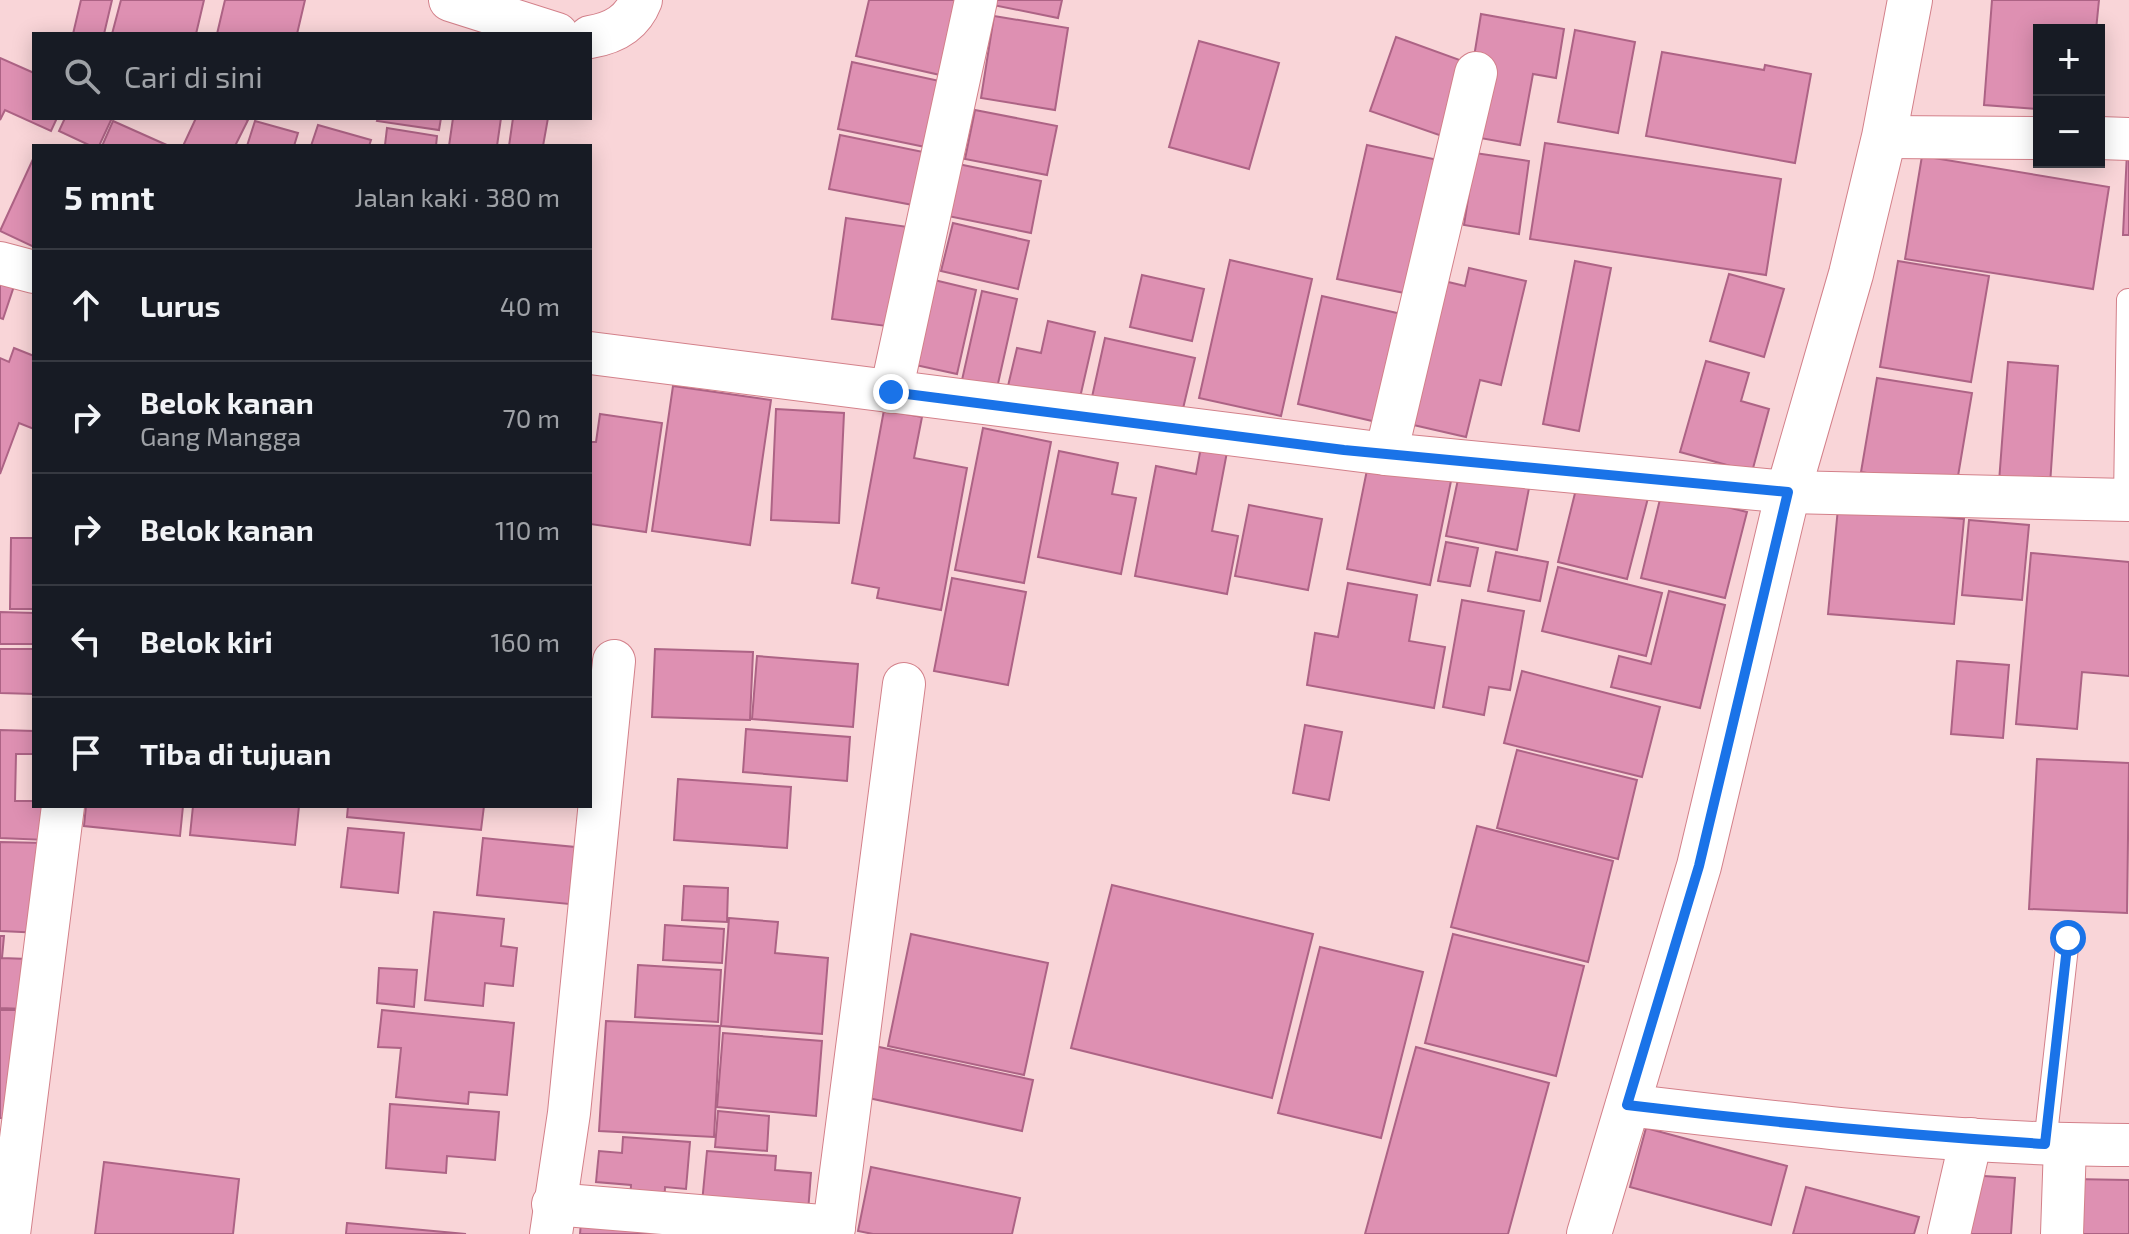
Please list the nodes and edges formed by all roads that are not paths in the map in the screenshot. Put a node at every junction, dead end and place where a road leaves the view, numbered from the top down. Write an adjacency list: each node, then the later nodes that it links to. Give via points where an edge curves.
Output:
1 (450, 0): 5 (street)
2 (641, 0): 6 (street, via 626,23)
3 (976, 0): 16 (street)
4 (1910, 0): 8 (street)
5 (551, 32)
6 (592, 37)
7 (1476, 73): 17 (street)
8 (1884, 137): 9 (street); 18 (street)
9 (2033, 138)
10 (2105, 138): 11 (street)
11 (2129, 139)
12 (0, 263): 13 (street)
13 (32, 271)
14 (2128, 300): 19 (lane)
15 (592, 353): 16 (street)
16 (891, 392): 17 (street)
17 (1386, 454): 18 (street)
18 (1788, 492): 19 (street); 24 (street, via 1699,866)
19 (2127, 500)
20 (614, 661): 28 (street, via 569,1113)
21 (904, 684): 29 (street)
22 (63, 808): 30 (street)
23 (2068, 938): 26 (lane)
24 (1627, 1105): 25 (street); 31 (street)
25 (1971, 1139): 26 (street); 32 (street)
26 (2055, 1144): 27 (street); 33 (street)
27 (2129, 1145)
28 (552, 1219): 29 (street)
29 (833, 1231)
30 (9, 1234)
31 (1589, 1234)
32 (1949, 1234)
33 (2062, 1234)

